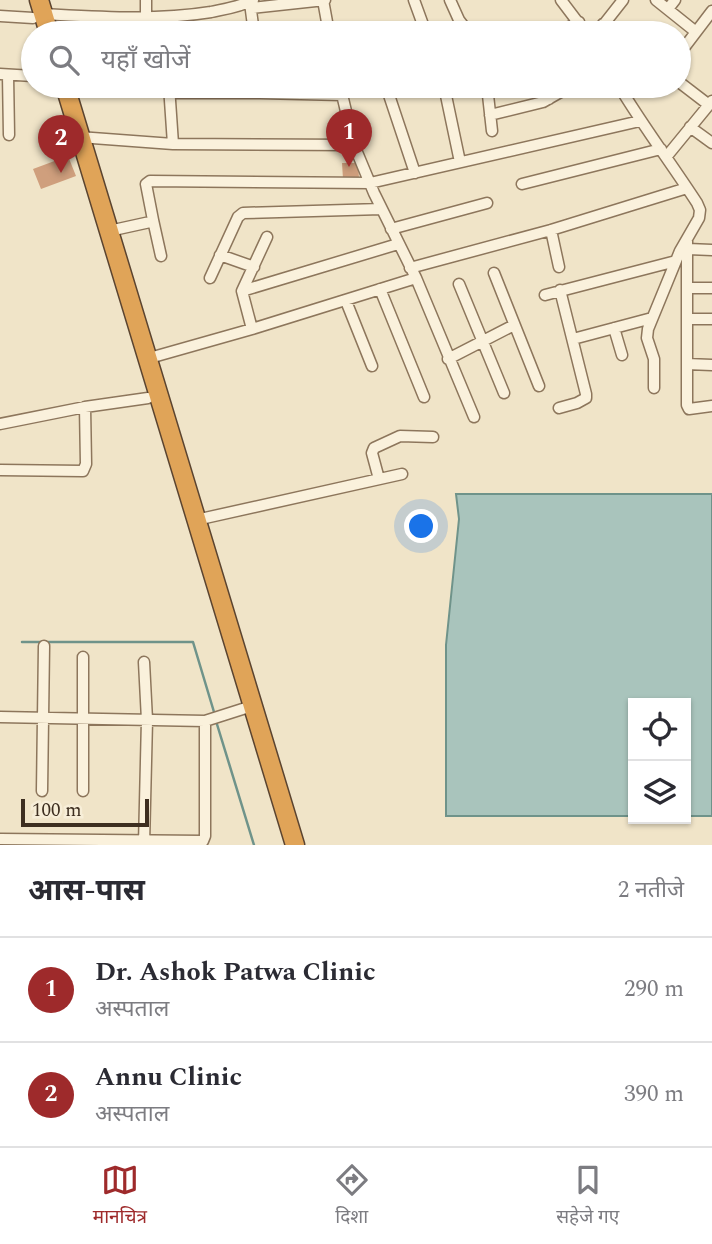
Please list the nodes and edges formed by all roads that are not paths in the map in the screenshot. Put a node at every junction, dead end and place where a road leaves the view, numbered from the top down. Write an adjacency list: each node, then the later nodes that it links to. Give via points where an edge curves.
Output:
1 (28, 0): 14 (highway)
2 (146, 0): 15 (street)
3 (324, 0): 10 (street); 19 (street)
4 (414, 0): 20 (street)
5 (450, 0): 21 (street)
6 (561, 0): 22 (street)
7 (623, 0): 23 (street)
8 (656, 0): 11 (street)
9 (675, 0): 11 (street)
10 (251, 3): 16 (street); 18 (street)
11 (668, 9): 24 (street)
12 (712, 11): 26 (street)
13 (0, 16): 14 (street)
14 (38, 16): 15 (street)
15 (146, 18): 16 (street)
16 (164, 18): 17 (street)
17 (164, 21)
18 (253, 21)
19 (327, 21)
20 (422, 21)
21 (460, 21)
22 (578, 21)
23 (606, 21)
24 (683, 21)
25 (691, 28): 26 (street)
26 (696, 32): 27 (street)
27 (691, 39)
28 (4, 75): 44 (street)
29 (691, 90): 39 (street)
30 (60, 98): 45 (highway)
31 (68, 98): 45 (highway)
32 (170, 98): 47 (street)
33 (343, 98): 48 (street)
34 (390, 98): 51 (street)
35 (447, 98): 50 (street)
36 (488, 98): 40 (street)
37 (626, 98): 41 (street)
38 (548, 99): 40 (street)
39 (710, 103): 42 (street)
40 (490, 115): 43 (street)
41 (640, 121): 49 (street); 50 (street)
42 (690, 127): 46 (street); 49 (street)
43 (492, 131)
44 (9, 135)
45 (76, 137): 47 (street); 62 (highway); 102 (highway)
46 (712, 143)
47 (173, 144): 48 (street)
48 (354, 145): 52 (street)
49 (664, 153): 53 (street); 54 (street)
50 (460, 162): 51 (street)
51 (415, 173): 52 (street)
52 (370, 183): 56 (street); 59 (street, via 150,181 146,184)
53 (522, 184)
54 (687, 188): 57 (street, via 699,207); 61 (street)
55 (487, 203): 60 (street)
56 (381, 209): 60 (street); 67 (street, via 243,213)
57 (699, 218): 58 (street); 65 (street)
58 (712, 219)
59 (153, 220): 62 (street); 68 (street)
60 (391, 229): 64 (street)
61 (551, 230): 71 (street); 72 (street)
62 (109, 231): 93 (highway)
63 (267, 237): 70 (street)
64 (398, 244): 72 (street); 81 (street)
65 (688, 244): 66 (street); 69 (street); 77 (street)
66 (712, 250)
67 (220, 255): 70 (street); 74 (street)
68 (161, 256)
69 (676, 261): 80 (street); 84 (street)
70 (254, 267): 81 (street)
71 (559, 267)
72 (410, 268): 75 (street)
73 (494, 273): 87 (street)
74 (209, 278)
75 (416, 278): 79 (street); 94 (street)
76 (459, 284): 91 (street)
77 (687, 288): 78 (street); 85 (street)
78 (712, 288)
79 (380, 289): 83 (street); 101 (street)
80 (560, 290): 82 (street); 90 (street)
81 (242, 291): 89 (street)
82 (545, 295)
83 (346, 301): 89 (street); 97 (street)
84 (652, 317): 88 (street); 99 (street, via 647,335 654,359)
85 (688, 318): 86 (street); 95 (street)
86 (712, 319)
87 (514, 325): 91 (street); 98 (street)
88 (614, 328): 90 (street); 92 (street)
89 (252, 329): 93 (street)
90 (573, 339): 105 (street, via 586,398)
91 (483, 341): 94 (street); 100 (street)
92 (622, 355)
93 (146, 359): 112 (highway)
94 (449, 359): 106 (street)
95 (687, 365): 96 (street); 103 (street, via 688,407)
96 (712, 365)
97 (372, 366)
98 (539, 386)
99 (654, 388)
100 (504, 393)
101 (425, 397)
102 (148, 398): 104 (street); 112 (highway)
103 (712, 406)
104 (85, 407): 107 (street); 109 (street, via 83,471)
105 (559, 408)
106 (474, 417)
107 (0, 423)
108 (433, 437): 111 (street, via 400,436 374,448)
109 (0, 470)
110 (402, 474): 111 (street)
111 (379, 479): 112 (street)
112 (191, 517): 116 (highway)
113 (44, 646): 118 (street)
114 (83, 657): 119 (street)
115 (145, 662): 120 (street)
116 (247, 708): 121 (street); 129 (highway); 130 (highway)
117 (0, 717): 118 (street)
118 (42, 717): 119 (street); 122 (street)
119 (83, 718): 120 (street); 123 (street)
120 (147, 720): 121 (street); 127 (street)
121 (205, 720): 128 (street)
122 (42, 791)
123 (83, 791)
124 (0, 839): 125 (street)
125 (26, 842): 126 (street)
126 (78, 842): 127 (street)
127 (144, 842): 128 (street)
128 (203, 843)
129 (282, 845)
130 (295, 845)

